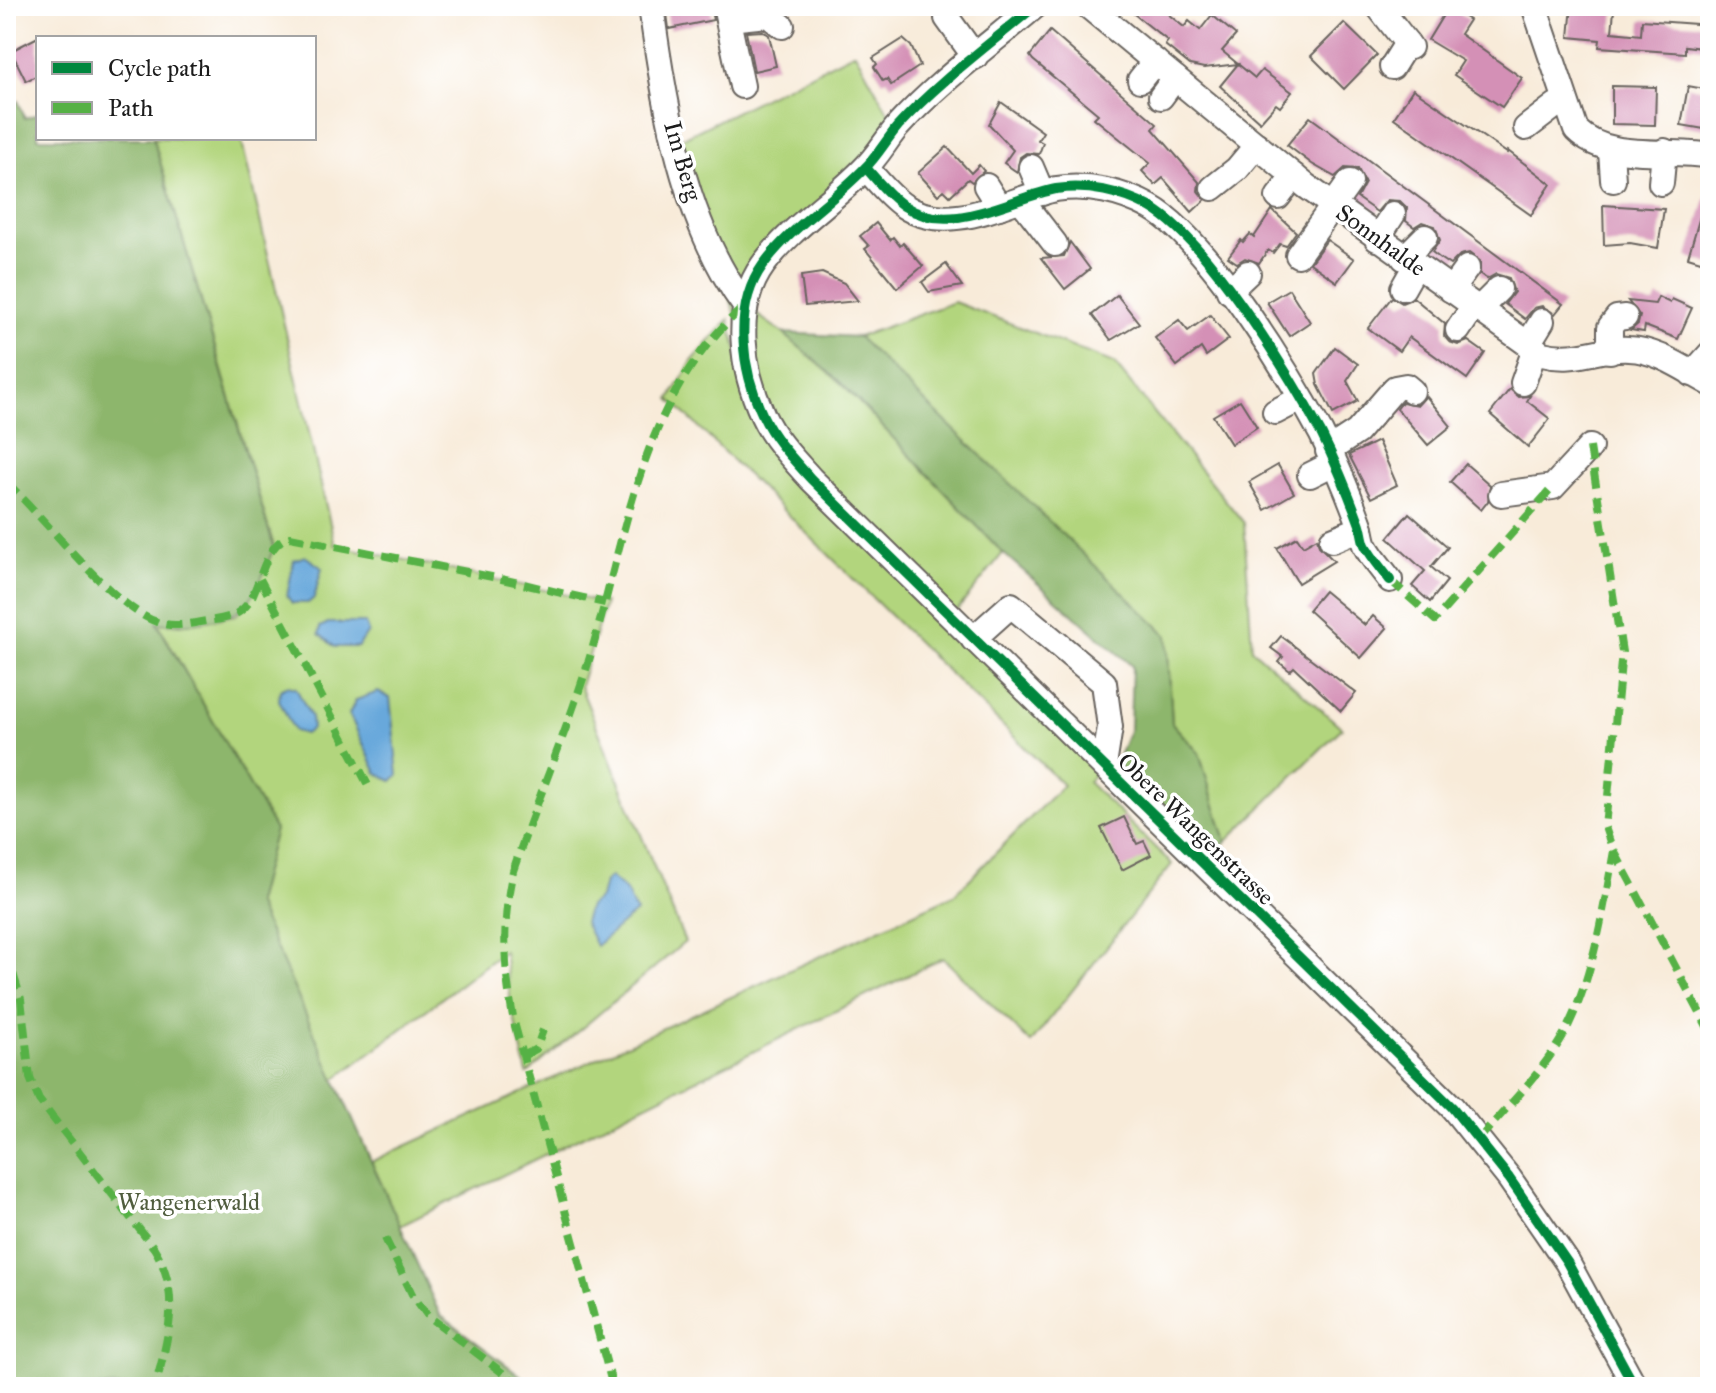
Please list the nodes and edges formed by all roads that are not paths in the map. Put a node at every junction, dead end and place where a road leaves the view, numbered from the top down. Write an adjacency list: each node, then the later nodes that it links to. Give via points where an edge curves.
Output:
1 (651, 6): 41 (street, Im Berg, via 675,142 715,258)
2 (1035, 6): 9 (street)
3 (1088, 6): 15 (street, Sonnhalde, via 1161,73 1221,101)
4 (1534, 6): 16 (street, via 1576,130 1589,143)
5 (1387, 9): 10 (street, via 1409,45)
6 (726, 13): 8 (street, via 768,15); 11 (street)
7 (947, 18): 9 (street)
8 (782, 26)
9 (975, 57): 19 (street, via 897,128)
10 (1392, 67)
11 (742, 86)
12 (1556, 105): 13 (street)
13 (1526, 128)
14 (1679, 144): 16 (street); 17 (street); 23 (street)
15 (1257, 145): 20 (street, Sonnhalde); 25 (street)
16 (1611, 151): 21 (street)
17 (1710, 156)
18 (1031, 167): 27 (street)
19 (866, 168): 27 (street, via 907,208 944,217); 41 (street, via 770,257 753,281)
20 (1306, 177): 26 (street); 28 (street, Sonnhalde)
21 (1613, 180)
22 (1350, 182): 28 (street)
23 (1661, 183)
24 (986, 186): 27 (street)
25 (1213, 188)
26 (1278, 197)
27 (1021, 200): 32 (street); 40 (street, via 1094,189 1152,208 1200,251)
28 (1332, 205): 31 (street, Sonnhalde); 33 (street)
29 (1393, 214): 31 (street)
30 (1425, 237): 34 (street)
31 (1377, 239): 34 (street, Sonnhalde)
32 (1055, 244)
33 (1298, 255)
34 (1410, 262): 37 (street); 39 (street, Sonnhalde)
35 (1467, 268): 39 (street)
36 (1248, 273): 40 (street)
37 (1403, 288)
38 (1499, 289): 42 (street)
39 (1451, 290): 42 (street, Sonnhalde)
40 (1229, 291): 52 (street, via 1277,340)
41 (745, 306): 61 (street, Obere Wangenstrasse, via 744,338 754,390 782,447)
42 (1476, 307): 45 (street); 46 (street, Sonnhalde)
43 (1625, 317): 47 (street, via 1610,327)
44 (1542, 321): 46 (street)
45 (1458, 330)
46 (1532, 346): 47 (street, Sonnhalde, via 1565,360); 50 (street)
47 (1610, 351): 49 (street, Sonnhalde, via 1653,353)
48 (1710, 354): 49 (street)
49 (1701, 378)
50 (1523, 383)
51 (1412, 391): 55 (street, via 1395,388 1364,437)
52 (1314, 409): 53 (street); 55 (street)
53 (1275, 412)
54 (1590, 447): 57 (street, via 1553,487)
55 (1331, 457): 56 (street); 58 (street)
56 (1310, 475)
57 (1501, 494)
58 (1361, 528): 59 (street); 60 (street, via 1365,545)
59 (1332, 540)
60 (1390, 580)
61 (973, 639): 62 (street, Obere Wangenstrasse); 62 (street, via 1011,605 1104,683 1110,727)
62 (1104, 766): 63 (street, Obere Wangenstrasse, via 1470,1128 1567,1262)
63 (1635, 1387)

